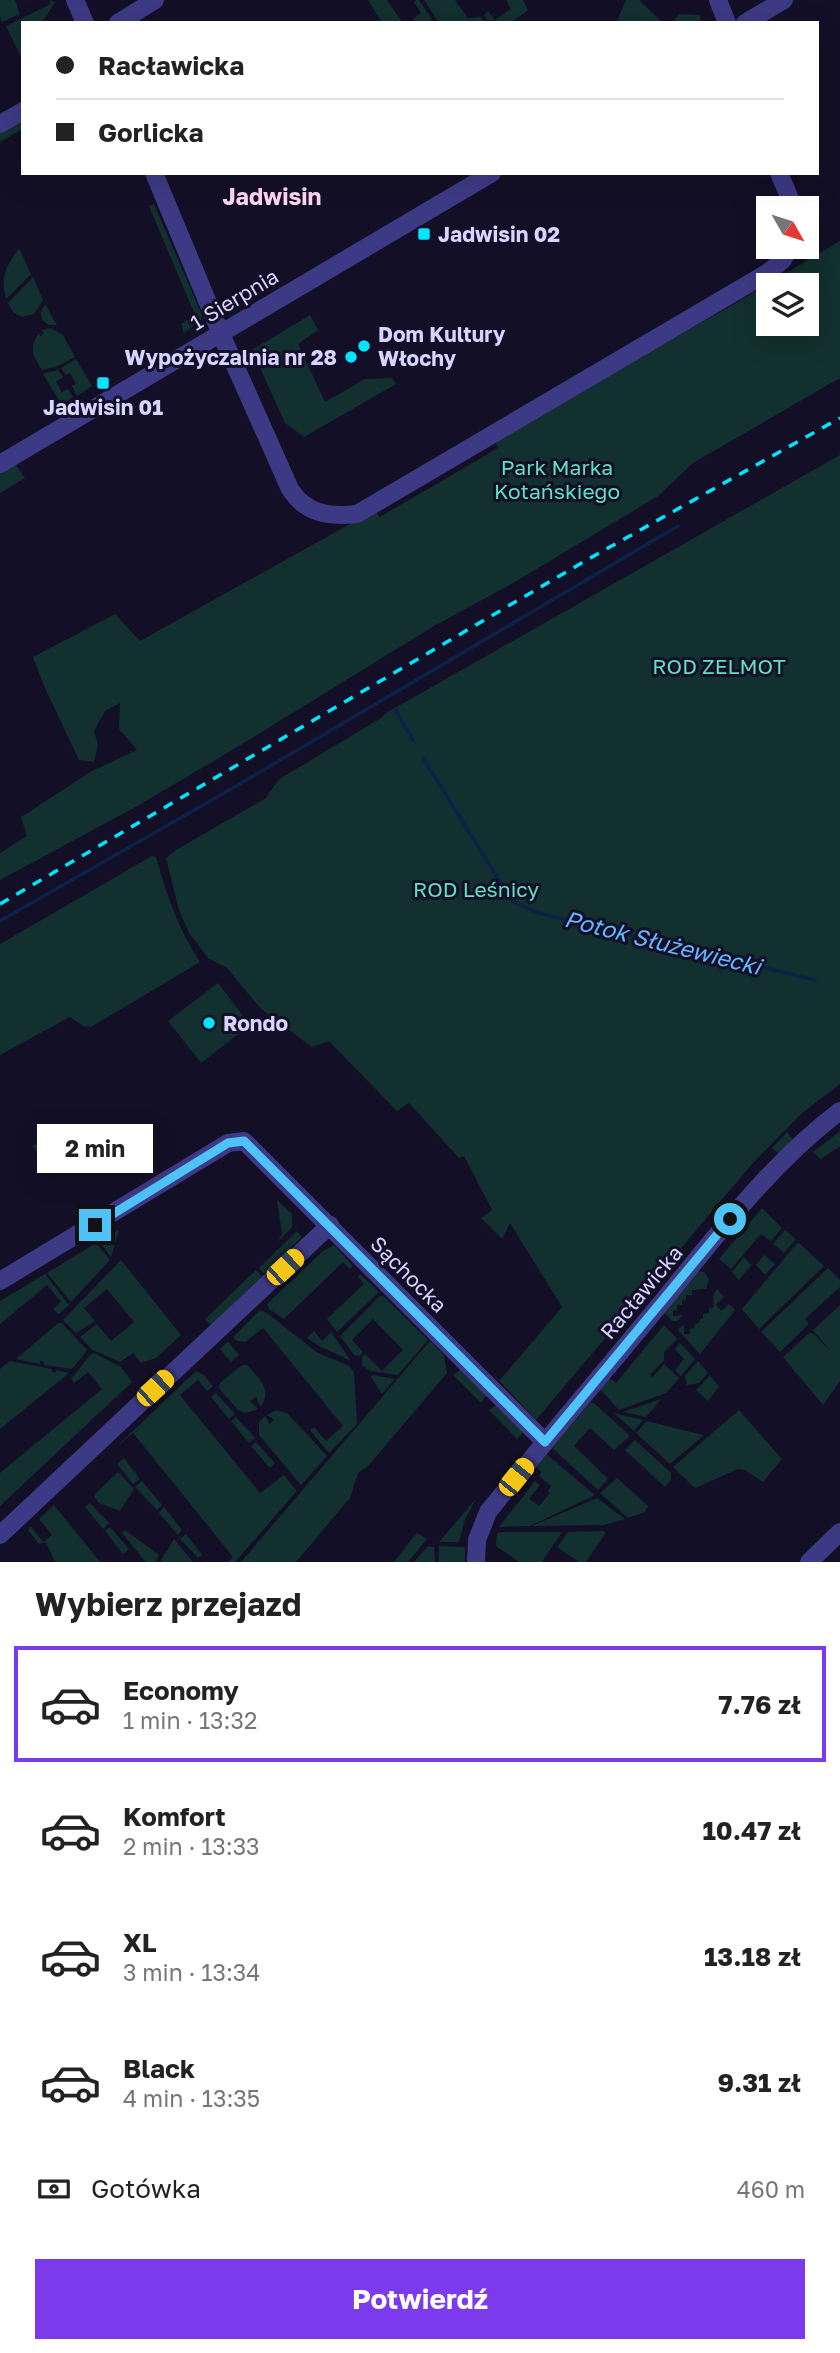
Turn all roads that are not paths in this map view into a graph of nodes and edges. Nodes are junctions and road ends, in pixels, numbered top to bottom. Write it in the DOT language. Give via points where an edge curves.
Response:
graph roads {
  1 [pos="75,0"];
  2 [pos="155,0"];
  3 [pos="718,0"];
  4 [pos="784,0"];
  5 [pos="84,21"];
  6 [pos="120,21"];
  7 [pos="726,21"];
  8 [pos="748,21"];
  9 [pos="21,112"];
  10 [pos="0,124"];
  11 [pos="156,175"];
  12 [pos="489,175"];
  13 [pos="780,175"];
  14 [pos="789,196"];
  15 [pos="783,259"];
  16 [pos="220,334"];
  17 [pos="0,464"];
  18 [pos="840,1111"];
  19 [pos="330,1225"];
  20 [pos="0,1281"];
  21 [pos="545,1442"];
  22 [pos="840,1532"];
  23 [pos="0,1535"];
  24 [pos="476,1562"];
  25 [pos="809,1562"];
  1 -- 5 [label="street"];
  2 -- 6 [label="street"];
  3 -- 7 [label="street"];
  4 -- 8 [label="street"];
  9 -- 10 [label="street"];
  11 -- 16 [label="street"];
  12 -- 16 [label="street, 1 Sierpnia"];
  13 -- 14 [label="street"];
  15 -- 16 [label="street" via="357,514 328,516 297,499"];
  16 -- 17 [label="street, 1 Sierpnia"];
  18 -- 21 [label="street, Racławicka" via="779,1164"];
  19 -- 20 [label="street, Sąchocka" via="240,1140"];
  19 -- 21 [label="street, Sąchocka"];
  19 -- 23 [label="street"];
  21 -- 24 [label="street, Racławicka" via="488,1512 477,1540"];
  22 -- 25 [label="street"];
}
